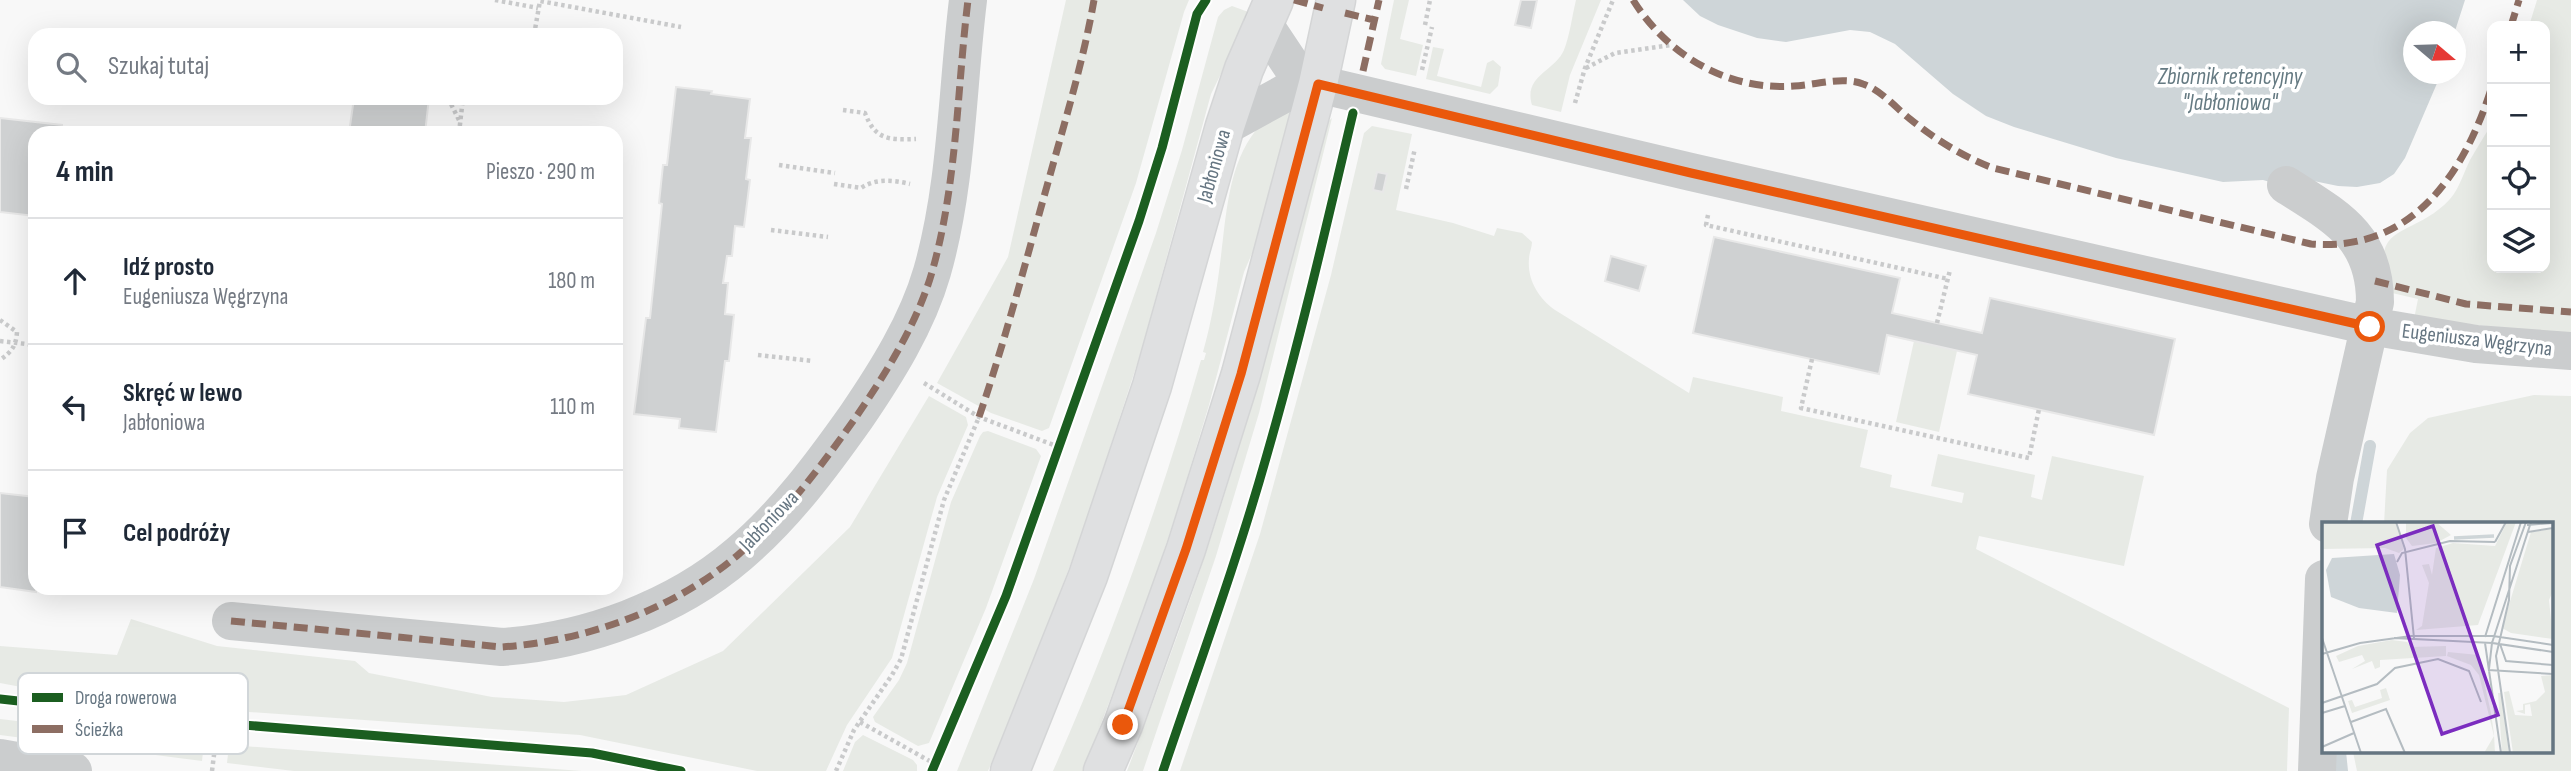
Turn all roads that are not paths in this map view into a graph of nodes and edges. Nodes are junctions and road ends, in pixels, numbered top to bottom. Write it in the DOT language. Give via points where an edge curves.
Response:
graph roads {
  1 [pos="968,0"];
  2 [pos="1336,0"];
  3 [pos="1268,11"];
  4 [pos="1318,84"];
  5 [pos="1225,126"];
  6 [pos="2286,185"];
  7 [pos="2370,327"];
  8 [pos="2571,351"];
  9 [pos="2328,522"];
  10 [pos="231,621"];
  11 [pos="2322,634"];
  12 [pos="0,758"];
  13 [pos="73,771"];
  14 [pos="1010,771"];
  15 [pos="1103,771"];
  16 [pos="2317,771"];
  1 -- 10 [label="street, Jabłoniowa" via="946,214 932,274 912,323 840,439 778,516 740,554 701,582 658,604 618,622 541,644 502,647"];
  2 -- 4 [label="main road"];
  3 -- 4 [label="street, Eugeniusza Węgrzyna" via="1295,71"];
  3 -- 5 [label="main road, Jabłoniowa"];
  4 -- 5 [label="street, Eugeniusza Węgrzyna" via="1289,91"];
  4 -- 7 [label="street, Eugeniusza Węgrzyna"];
  4 -- 15 [label="main road" via="1237,387 1186,549"];
  5 -- 14 [label="main road, Jabłoniowa" via="1152,386 1088,576"];
  6 -- 7 [label="street" via="2343,222 2359,241 2375,281"];
  7 -- 8 [label="street, Eugeniusza Węgrzyna" via="2476,344"];
  7 -- 9 [label="street"];
  11 -- 16 [label="street"];
  12 -- 13 [label="street"];
}
